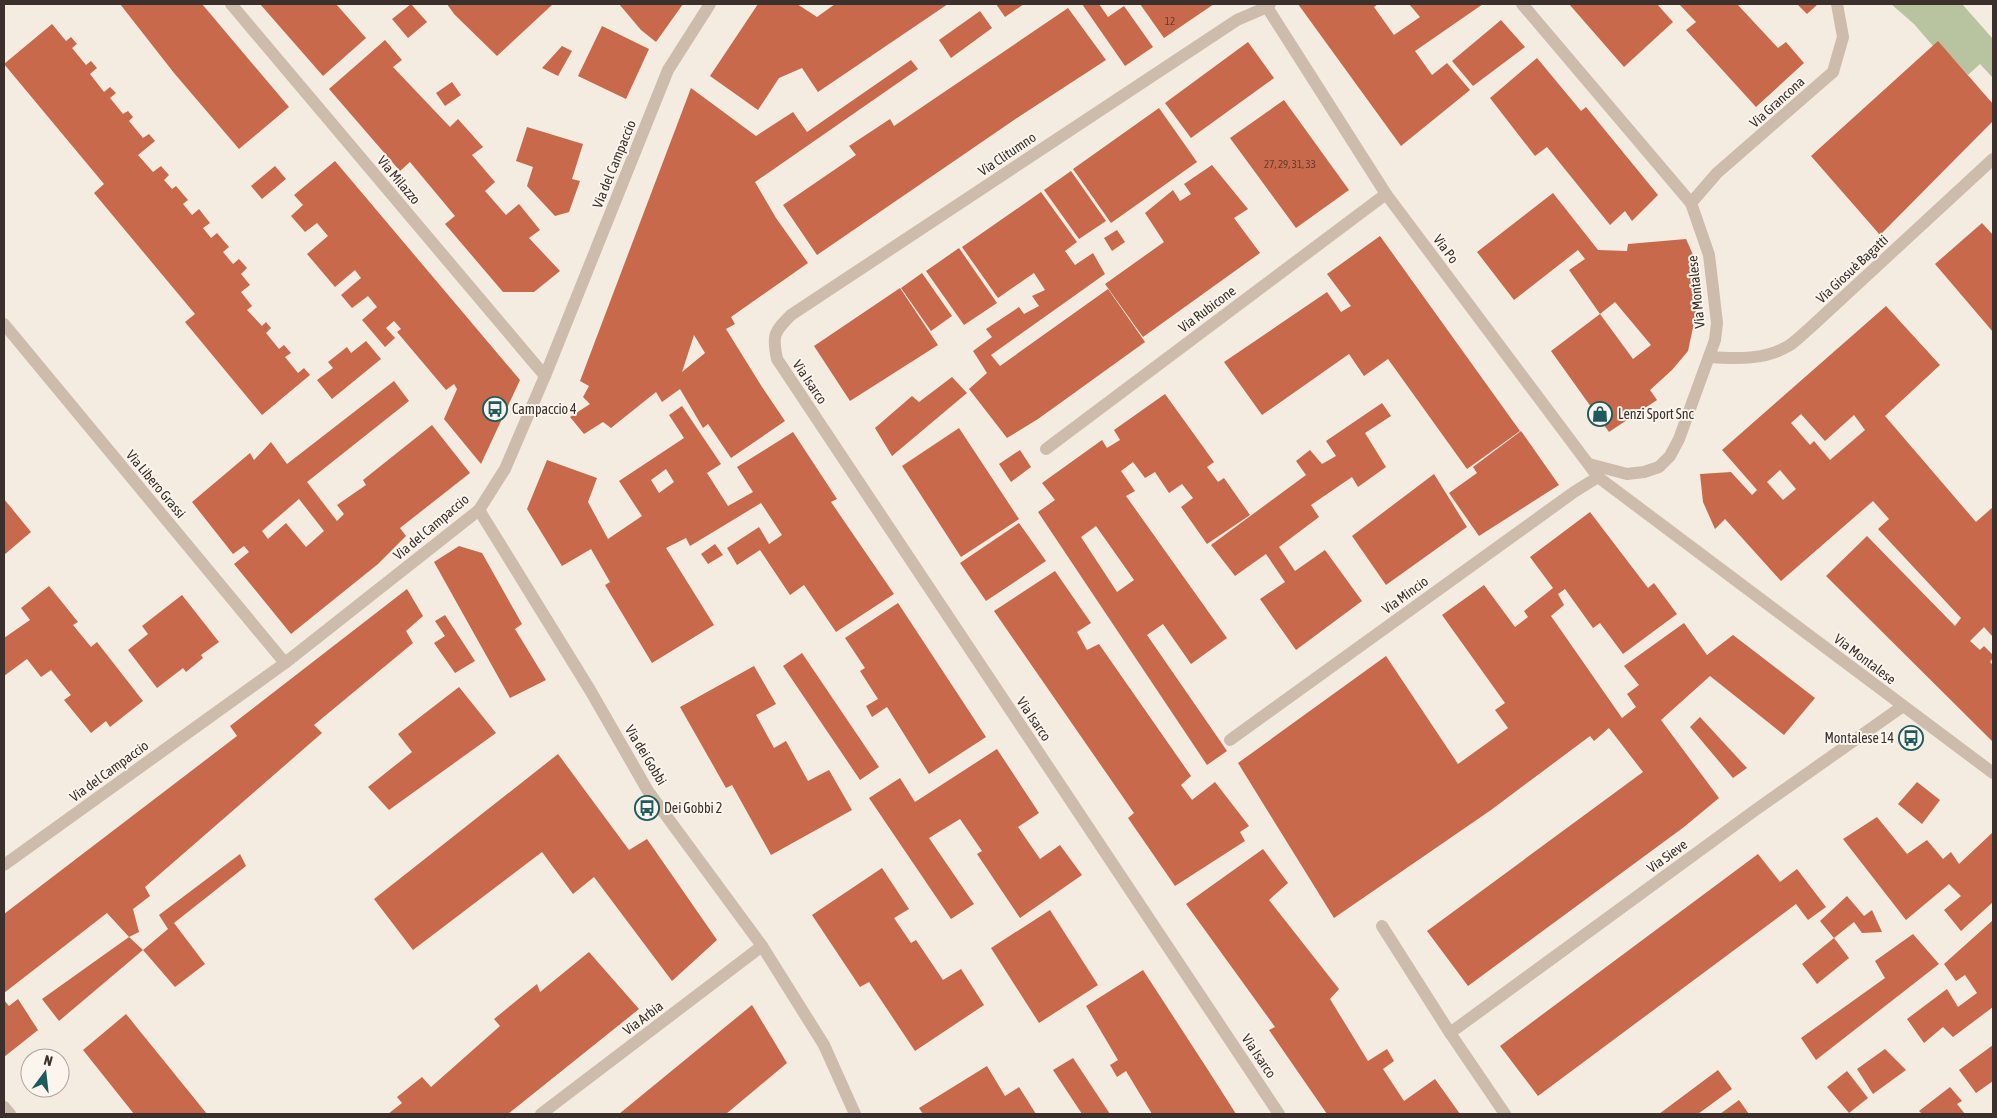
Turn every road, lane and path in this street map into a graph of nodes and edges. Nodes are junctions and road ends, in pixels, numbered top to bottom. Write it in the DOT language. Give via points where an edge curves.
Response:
graph roads {
  1 [pos="231,4"];
  2 [pos="710,4"];
  3 [pos="1522,4"];
  4 [pos="1836,4"];
  5 [pos="1267,5"];
  6 [pos="1993,159"];
  7 [pos="1386,194"];
  8 [pos="1691,203"];
  9 [pos="4,324"];
  10 [pos="773,337"];
  11 [pos="1710,357"];
  12 [pos="545,376"];
  13 [pos="1046,449"];
  14 [pos="1589,464"];
  15 [pos="1598,477"];
  16 [pos="1623,496"];
  17 [pos="478,510"];
  18 [pos="285,664"];
  19 [pos="1903,706"];
  20 [pos="1230,740"];
  21 [pos="1993,773"];
  22 [pos="4,865"];
  23 [pos="1382,926"];
  24 [pos="762,946"];
  25 [pos="1450,1034"];
  26 [pos="4,1107"];
  27 [pos="10,1114"];
  28 [pos="541,1114"];
  29 [pos="854,1114"];
  30 [pos="1279,1114"];
  31 [pos="1505,1114"];
  1 -- 12 [label="street, Via Milazzo"];
  2 -- 12 [label="street, Via del Campaccio" via="668,70"];
  3 -- 8 [label="street, Via Montalese"];
  4 -- 8 [label="street, Via Grancona" via="1843,37 1833,72 1717,173"];
  5 -- 7 [label="street, Via Po"];
  5 -- 10 [label="street, Via Clitumno" via="1236,20 791,315 777,328"];
  6 -- 11 [label="street, Via Giosuè Bagatti" via="1789,345 1768,355 1736,359"];
  7 -- 13 [label="street, Via Rubicone"];
  7 -- 14 [label="street, Via Po"];
  8 -- 11 [label="street, Via Montalese" via="1709,255 1717,322"];
  9 -- 18 [label="street, Via Libero Grassi"];
  10 -- 30 [label="street, Via Isarco" via="777,359"];
  11 -- 14 [label="street, Via Montalese" via="1679,439 1670,456 1659,467 1627,474"];
  12 -- 17 [label="street, Via del Campaccio" via="505,468"];
  14 -- 15 [label="street, Via Po"];
  15 -- 16 [label="street, Via Po"];
  15 -- 20 [label="street, Via Mincio"];
  16 -- 19 [label="street, Via Montalese"];
  17 -- 18 [label="street, Via del Campaccio"];
  17 -- 24 [label="street, Via dei Gobbi" via="590,690 648,791"];
  18 -- 22 [label="street, Via del Campaccio"];
  19 -- 21 [label="street, Via Montalese"];
  19 -- 25 [label="street, Via Sieve"];
  23 -- 25 [label="street"];
  24 -- 28 [label="street, Via Arbia"];
  24 -- 29 [label="street, Via dei Gobbi" via="824,1045"];
  25 -- 31 [label="street"];
  26 -- 27 [label="street"];
}
